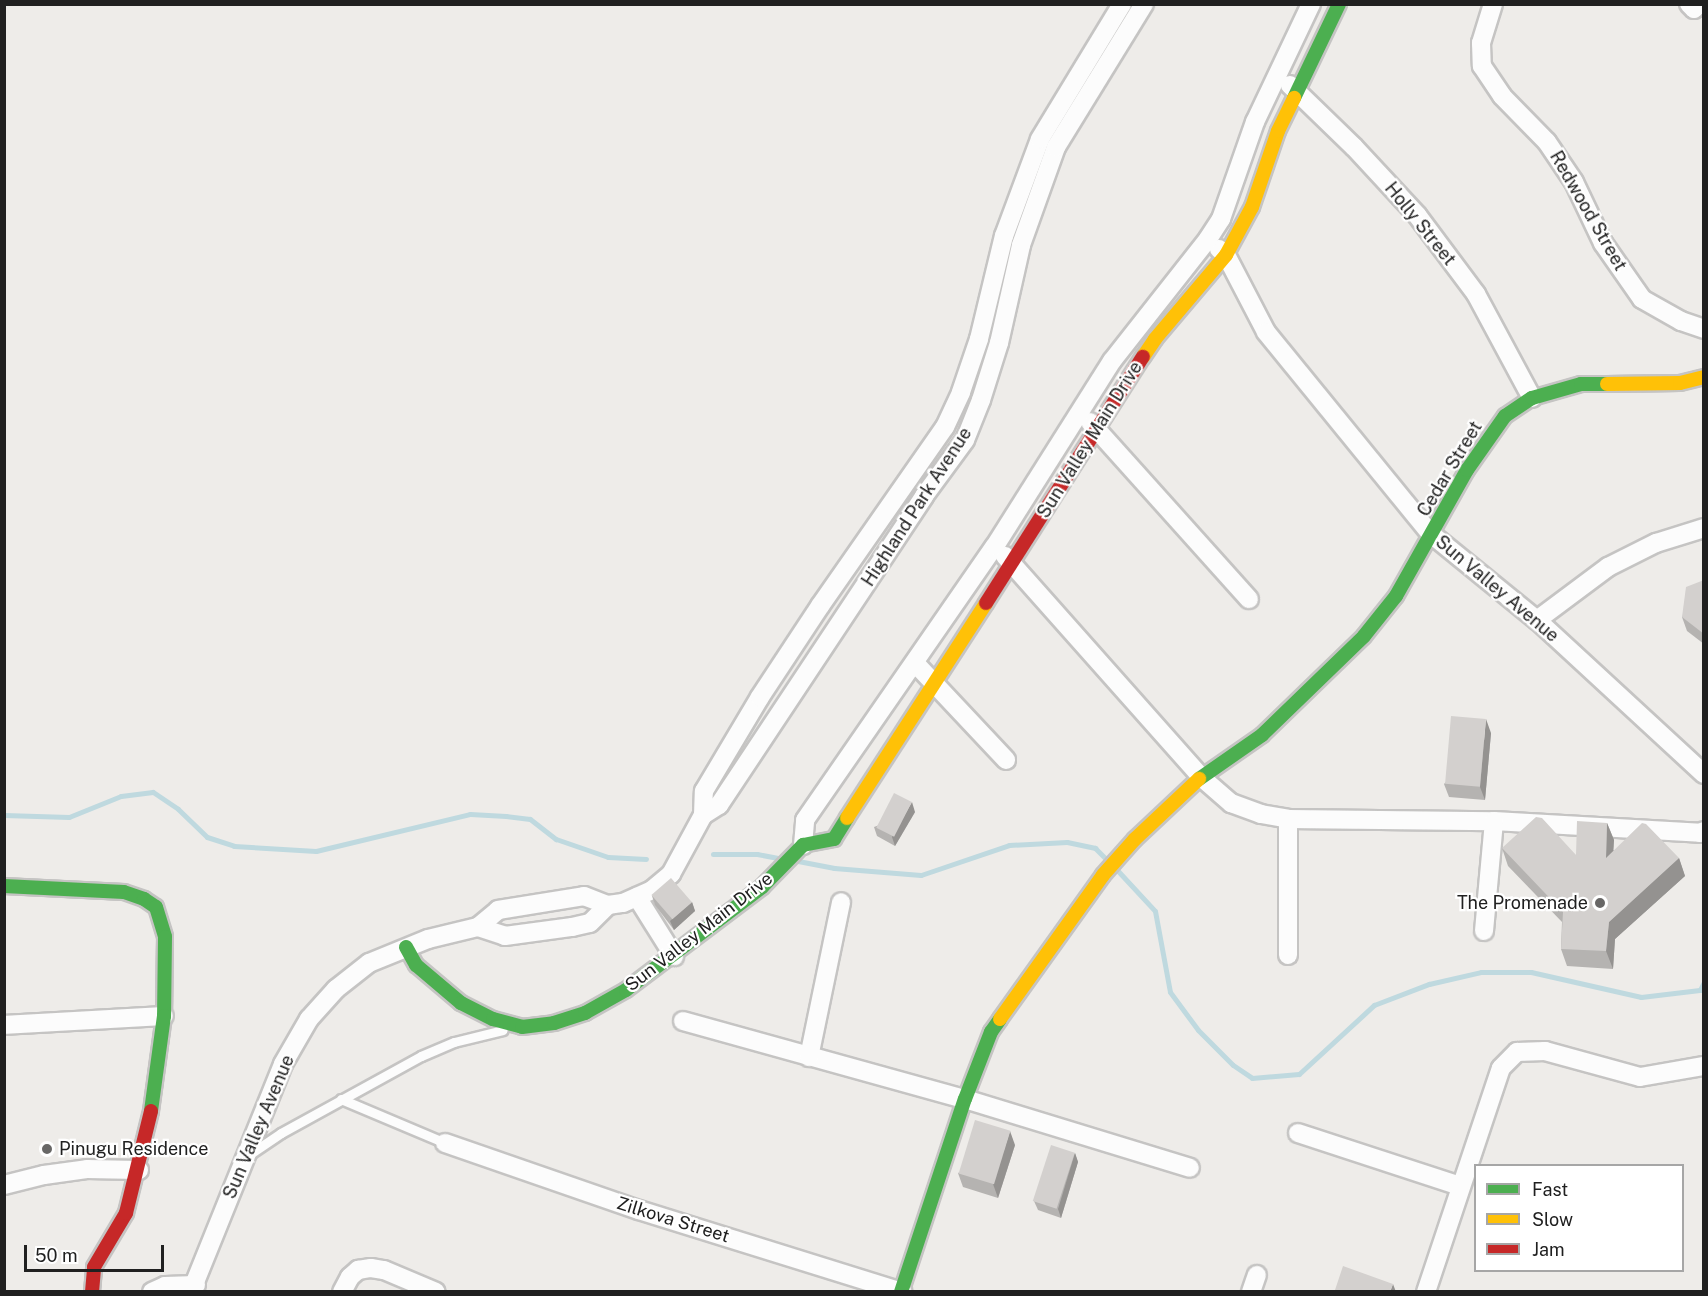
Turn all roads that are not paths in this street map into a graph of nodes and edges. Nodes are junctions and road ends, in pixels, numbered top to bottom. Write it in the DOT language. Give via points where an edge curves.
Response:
graph roads {
  1 [pos="1311,4"];
  2 [pos="1339,4"];
  3 [pos="1493,4"];
  4 [pos="1689,4"];
  5 [pos="1699,4"];
  6 [pos="1133,6"];
  7 [pos="1278,73"];
  8 [pos="1297,92"];
  9 [pos="1208,240"];
  10 [pos="1226,255"];
  11 [pos="1704,329"];
  12 [pos="1704,377"];
  13 [pos="1532,398"];
  14 [pos="1081,413"];
  15 [pos="1097,428"];
  16 [pos="1704,528"];
  17 [pos="1431,534"];
  18 [pos="995,546"];
  19 [pos="1012,564"];
  20 [pos="1249,600"];
  21 [pos="1537,620"];
  22 [pos="915,663"];
  23 [pos="934,684"];
  24 [pos="1006,760"];
  25 [pos="1704,774"];
  26 [pos="1201,777"];
  27 [pos="703,815"];
  28 [pos="1288,819"];
  29 [pos="1494,821"];
  30 [pos="1704,831"];
  31 [pos="799,849"];
  32 [pos="4,886"];
  33 [pos="637,897"];
  34 [pos="841,902"];
  35 [pos="533,905"];
  36 [pos="608,905"];
  37 [pos="478,927"];
  38 [pos="1484,931"];
  39 [pos="537,932"];
  40 [pos="406,947"];
  41 [pos="1288,955"];
  42 [pos="674,956"];
  43 [pos="164,1016"];
  44 [pos="683,1021"];
  45 [pos="4,1025"];
  46 [pos="522,1027"];
  47 [pos="809,1057"];
  48 [pos="1704,1066"];
  49 [pos="341,1099"];
  50 [pos="965,1099"];
  51 [pos="1298,1133"];
  52 [pos="445,1143"];
  53 [pos="245,1157"];
  54 [pos="1190,1168"];
  55 [pos="139,1170"];
  56 [pos="4,1185"];
  57 [pos="1460,1186"];
  58 [pos="195,1289"];
  59 [pos="902,1291"];
  60 [pos="92,1292"];
  61 [pos="152,1292"];
  62 [pos="342,1292"];
  63 [pos="436,1292"];
  64 [pos="1426,1292"];
  1 -- 7 [label="street, Sun Valley Main Drive"];
  2 -- 8 [label="street, Sun Valley Main Drive"];
  3 -- 11 [label="street, Redwood Street" via="1481,43 1482,66 1502,96 1547,142 1574,182 1602,243 1642,299"];
  4 -- 5 [label="street" via="1694,9"];
  6 -- 27 [label="street, Highland Park Avenue" via="1040,139 1004,236 979,339 945,428 760,697 704,791"];
  6 -- 27 [label="street, Highland Park Avenue" via="1056,147 1021,245 999,343 965,440 719,805"];
  7 -- 8 [label="street, Holly Street"];
  7 -- 9 [label="street, Sun Valley Main Drive" via="1255,122 1221,219"];
  8 -- 10 [label="street, Sun Valley Main Drive" via="1278,131 1252,207"];
  8 -- 13 [label="street, Holly Street" via="1417,215 1476,294"];
  9 -- 10 [label="street, Sun Valley Avenue"];
  9 -- 14 [label="street, Sun Valley Main Drive" via="1112,361"];
  10 -- 15 [label="street, Sun Valley Main Drive" via="1155,339"];
  10 -- 17 [label="street, Sun Valley Avenue" via="1266,332"];
  12 -- 13 [label="street, Cedar Street" via="1680,383 1581,384"];
  13 -- 17 [label="street, Cedar Street" via="1505,416 1486,440"];
  14 -- 15 [label="street"];
  14 -- 18 [label="street, Sun Valley Main Drive"];
  15 -- 19 [label="street, Sun Valley Main Drive"];
  15 -- 20 [label="street"];
  16 -- 21 [label="street" via="1656,543 1608,567"];
  17 -- 21 [label="street, Sun Valley Avenue"];
  17 -- 26 [label="street, Cedar Street" via="1396,596 1364,636 1262,735"];
  18 -- 19 [label="street"];
  18 -- 22 [label="street, Sun Valley Main Drive"];
  19 -- 23 [label="street, Sun Valley Main Drive"];
  19 -- 26 [label="street"];
  21 -- 25 [label="street, Sun Valley Avenue"];
  22 -- 23 [label="street"];
  22 -- 31 [label="street, Sun Valley Main Drive" via="805,820"];
  23 -- 24 [label="street"];
  23 -- 31 [label="street, Sun Valley Main Drive" via="834,839"];
  26 -- 28 [label="street" via="1231,803"];
  26 -- 50 [label="street, Cedar Street" via="1104,875 991,1032"];
  27 -- 33 [label="street, Highland Park Avenue" via="671,874"];
  28 -- 29 [label="street"];
  28 -- 41 [label="street"];
  29 -- 30 [label="street"];
  29 -- 38 [label="street"];
  31 -- 42 [label="street, Sun Valley Main Drive" via="762,887"];
  32 -- 43 [label="street" via="123,892 156,907 165,937"];
  33 -- 36 [label="street, Highland Park Avenue"];
  33 -- 42 [label="street"];
  34 -- 47 [label="street"];
  35 -- 36 [label="street" via="584,896"];
  35 -- 37 [label="street" via="498,910"];
  35 -- 39 [label="street"];
  36 -- 39 [label="street, Highland Park Avenue" via="590,923"];
  37 -- 39 [label="street, Highland Park Avenue" via="506,936"];
  37 -- 40 [label="street"];
  40 -- 46 [label="street, Sun Valley Main Drive" via="416,965 460,1003 493,1019"];
  40 -- 53 [label="street, Sun Valley Avenue" via="369,963 336,989 309,1019 283,1064"];
  42 -- 46 [label="street, Sun Valley Main Drive" via="585,1013 554,1023"];
  43 -- 45 [label="street"];
  43 -- 55 [label="street" via="153,1103"];
  44 -- 47 [label="street"];
  46 -- 49 [label="lane" via="454,1042"];
  47 -- 50 [label="street"];
  48 -- 57 [label="street" via="1640,1077 1545,1051 1517,1052 1501,1068"];
  49 -- 52 [label="lane"];
  49 -- 53 [label="lane"];
  50 -- 54 [label="street"];
  50 -- 59 [label="street, Cedar Street"];
  51 -- 57 [label="street"];
  52 -- 59 [label="street, Zilkova Street" via="639,1210"];
  53 -- 58 [label="street, Sun Valley Avenue"];
  55 -- 56 [label="street" via="87,1169"];
  55 -- 60 [label="street" via="126,1213 94,1267"];
  57 -- 64 [label="street"];
  58 -- 61 [label="street" via="165,1286"];
  62 -- 63 [label="street" via="358,1270 371,1268"];
}
